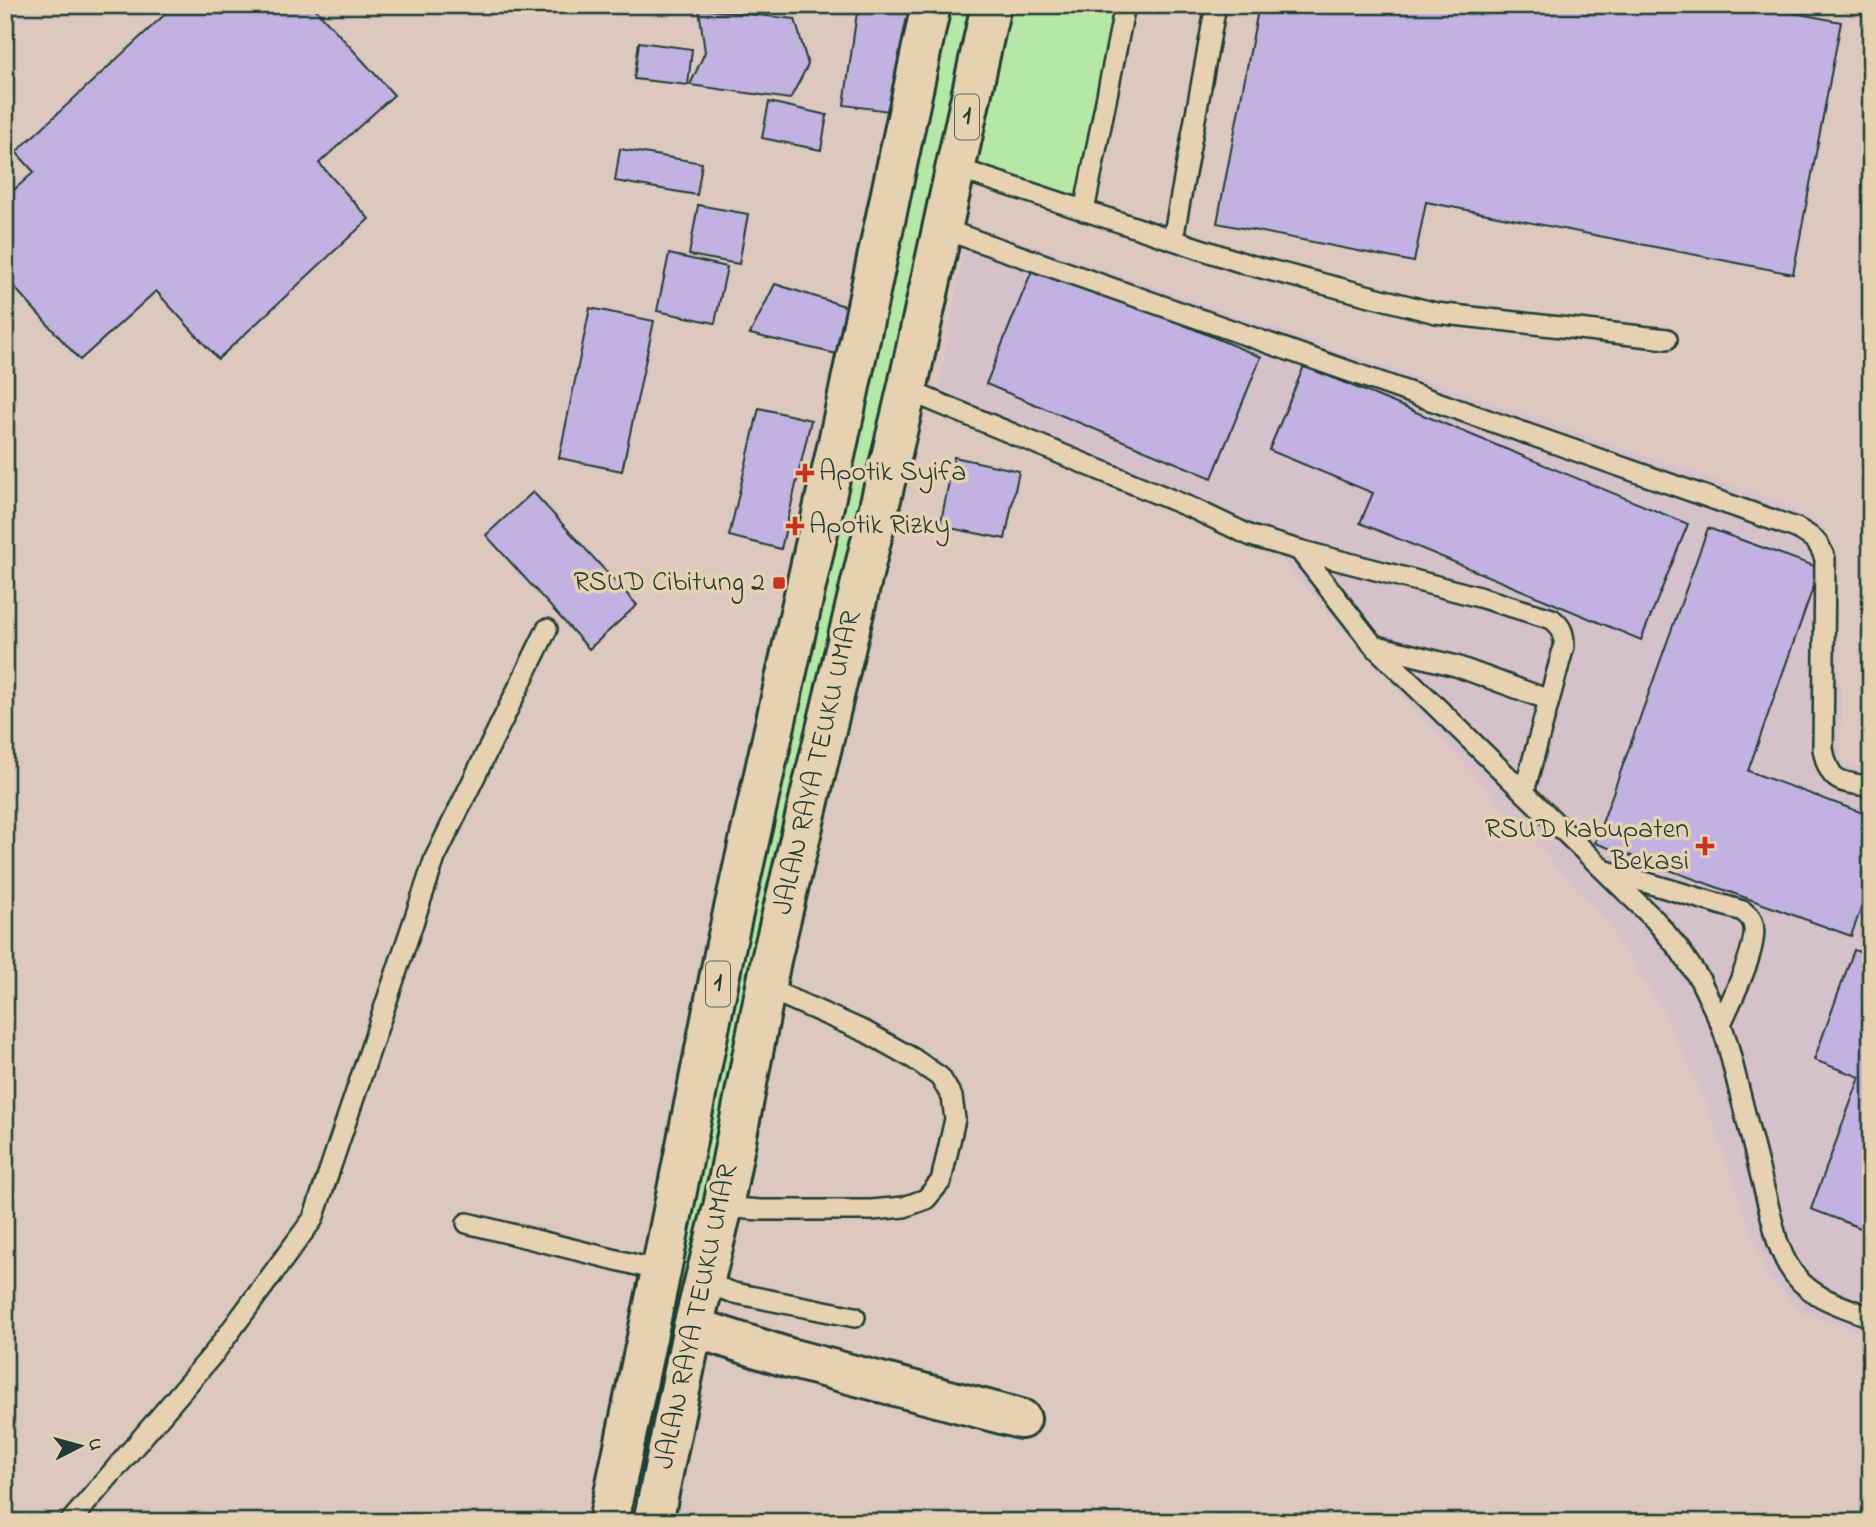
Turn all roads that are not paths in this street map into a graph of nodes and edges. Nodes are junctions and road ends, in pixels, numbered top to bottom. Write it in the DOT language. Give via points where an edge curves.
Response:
graph roads {
  1 [pos="931,5"];
  2 [pos="991,5"];
  3 [pos="1125,5"];
  4 [pos="1216,5"];
  5 [pos="956,168"];
  6 [pos="1084,211"];
  7 [pos="943,229"];
  8 [pos="1173,239"];
  9 [pos="1667,339"];
  10 [pos="852,370"];
  11 [pos="907,390"];
  12 [pos="1298,550"];
  13 [pos="547,629"];
  14 [pos="1374,646"];
  15 [pos="1549,700"];
  16 [pos="1871,787"];
  17 [pos="1524,792"];
  18 [pos="1603,869"];
  19 [pos="720,973"];
  20 [pos="766,988"];
  21 [pos="1721,1024"];
  22 [pos="723,1207"];
  23 [pos="467,1223"];
  24 [pos="662,1271"];
  25 [pos="703,1282"];
  26 [pos="855,1317"];
  27 [pos="1871,1317"];
  28 [pos="693,1327"];
  29 [pos="1021,1419"];
  30 [pos="70,1522"];
  31 [pos="608,1522"];
  32 [pos="653,1522"];
  1 -- 10 [label="main road, JALAN RAYA TEUKU UMAR / 1"];
  2 -- 5 [label="main road, JALAN RAYA TEUKU UMAR / 1"];
  3 -- 6 [label="lane"];
  4 -- 8 [label="lane"];
  5 -- 6 [label="lane"];
  5 -- 7 [label="main road, JALAN RAYA TEUKU UMAR / 1"];
  6 -- 8 [label="lane"];
  7 -- 11 [label="main road, JALAN RAYA TEUKU UMAR / 1"];
  7 -- 16 [label="lane" via="1811,535 1825,559 1826,767 1844,782"];
  8 -- 9 [label="lane" via="1246,264 1436,313"];
  10 -- 11 [label="main road"];
  10 -- 19 [label="main road, JALAN RAYA TEUKU UMAR / 1"];
  11 -- 12 [label="lane" via="1251,536"];
  11 -- 20 [label="main road, JALAN RAYA TEUKU UMAR / 1"];
  12 -- 14 [label="lane"];
  12 -- 15 [label="lane" via="1552,618 1564,635 1564,646"];
  13 -- 30 [label="lane" via="435,858 313,1219 215,1352"];
  14 -- 15 [label="lane" via="1456,667"];
  14 -- 17 [label="lane"];
  15 -- 17 [label="lane"];
  17 -- 18 [label="lane"];
  18 -- 21 [label="lane" via="1679,949"];
  18 -- 21 [label="lane" via="1743,911 1752,920 1752,951"];
  19 -- 20 [label="main road"];
  19 -- 24 [label="main road, JALAN RAYA TEUKU UMAR / 1"];
  20 -- 22 [label="main road, JALAN RAYA TEUKU UMAR / 1"];
  20 -- 22 [label="lane" via="915,1059 940,1077 952,1097 955,1119 941,1181 926,1199 872,1210"];
  21 -- 27 [label="lane" via="1787,1265 1804,1286 1824,1300"];
  22 -- 25 [label="main road, JALAN RAYA TEUKU UMAR / 1"];
  23 -- 24 [label="lane"];
  24 -- 31 [label="main road, JALAN RAYA TEUKU UMAR / 1"];
  25 -- 26 [label="lane" via="734,1293"];
  25 -- 28 [label="main road, JALAN RAYA TEUKU UMAR / 1"];
  28 -- 29 [label="main road" via="789,1358"];
  28 -- 32 [label="main road, JALAN RAYA TEUKU UMAR / 1"];
}
